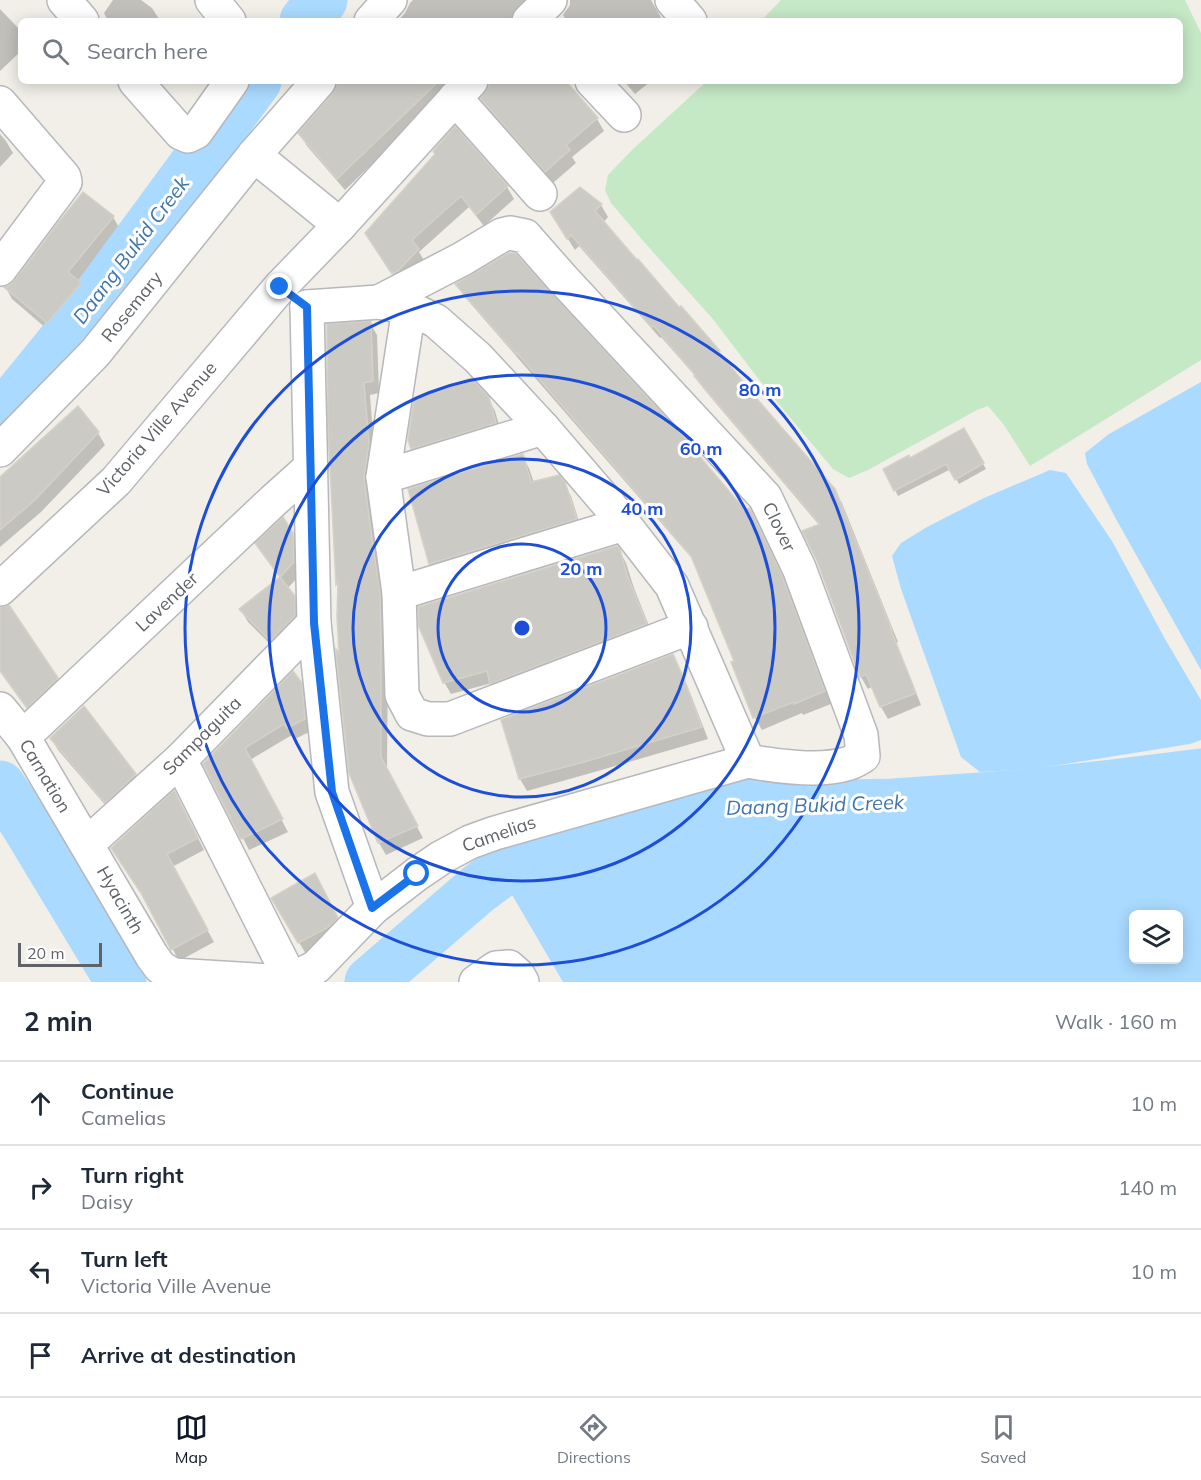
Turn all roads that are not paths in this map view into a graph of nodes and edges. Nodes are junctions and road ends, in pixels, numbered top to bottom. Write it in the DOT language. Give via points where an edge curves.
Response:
graph roads {
  1 [pos="64,0"];
  2 [pos="212,0"];
  3 [pos="390,0"];
  4 [pos="672,0"];
  5 [pos="79,18"];
  6 [pos="227,18"];
  7 [pos="374,18"];
  8 [pos="687,18"];
  9 [pos="138,84"];
  10 [pos="230,84"];
  11 [pos="316,84"];
  12 [pos="595,84"];
  13 [pos="463,89"];
  14 [pos="0,103"];
  15 [pos="624,115"];
  16 [pos="254,154"];
  17 [pos="540,194"];
  18 [pos="340,225"];
  19 [pos="0,269"];
  20 [pos="280,287"];
  21 [pos="394,305"];
  22 [pos="307,307"];
  23 [pos="543,428"];
  24 [pos="0,450"];
  25 [pos="311,467"];
  26 [pos="383,477"];
  27 [pos="624,524"];
  28 [pos="0,589"];
  29 [pos="399,593"];
  30 [pos="314,623"];
  31 [pos="691,627"];
  32 [pos="0,710"];
  33 [pos="23,737"];
  34 [pos="180,760"];
  35 [pos="748,761"];
  36 [pos="87,844"];
  37 [pos="372,908"];
  38 [pos="152,956"];
  39 [pos="291,980"];
  40 [pos="476,982"];
  41 [pos="522,982"];
  1 -- 5 [label="street"];
  2 -- 6 [label="street"];
  3 -- 7 [label="street"];
  4 -- 8 [label="street"];
  9 -- 10 [label="street" via="188,136 196,132"];
  11 -- 16 [label="street, Rosemary"];
  12 -- 15 [label="street"];
  13 -- 17 [label="street"];
  13 -- 18 [label="street, Victoria Ville Avenue"];
  14 -- 19 [label="street" via="65,182"];
  16 -- 18 [label="street"];
  16 -- 24 [label="street, Rosemary" via="95,353"];
  18 -- 20 [label="street, Victoria Ville Avenue"];
  20 -- 22 [label="street"];
  20 -- 28 [label="street, Victoria Ville Avenue" via="116,480"];
  21 -- 22 [label="street"];
  21 -- 23 [label="street" via="436,321 478,358"];
  21 -- 26 [label="street"];
  21 -- 35 [label="street, Clover" via="502,235 525,236 765,497 799,568 861,735 863,756 848,764 822,768"];
  22 -- 25 [label="street"];
  23 -- 26 [label="street"];
  23 -- 27 [label="street"];
  25 -- 30 [label="street"];
  25 -- 33 [label="street, Lavender"];
  26 -- 29 [label="street"];
  27 -- 29 [label="street"];
  27 -- 31 [label="street" via="672,586"];
  29 -- 31 [label="street" via="402,695 412,714 428,719 450,719"];
  30 -- 34 [label="street, Sampaguita"];
  30 -- 37 [label="street" via="332,792"];
  31 -- 35 [label="street"];
  32 -- 33 [label="street, Carnation"];
  33 -- 36 [label="street, Carnation"];
  34 -- 36 [label="street, Sampaguita"];
  34 -- 39 [label="street"];
  35 -- 37 [label="street, Camelias" via="470,842 442,857"];
  36 -- 38 [label="street, Hyacinth"];
  37 -- 39 [label="street, Camelias" via="315,967"];
  38 -- 39 [label="street, Camelias" via="173,975"];
  40 -- 41 [label="street" via="496,968 509,967"];
}
